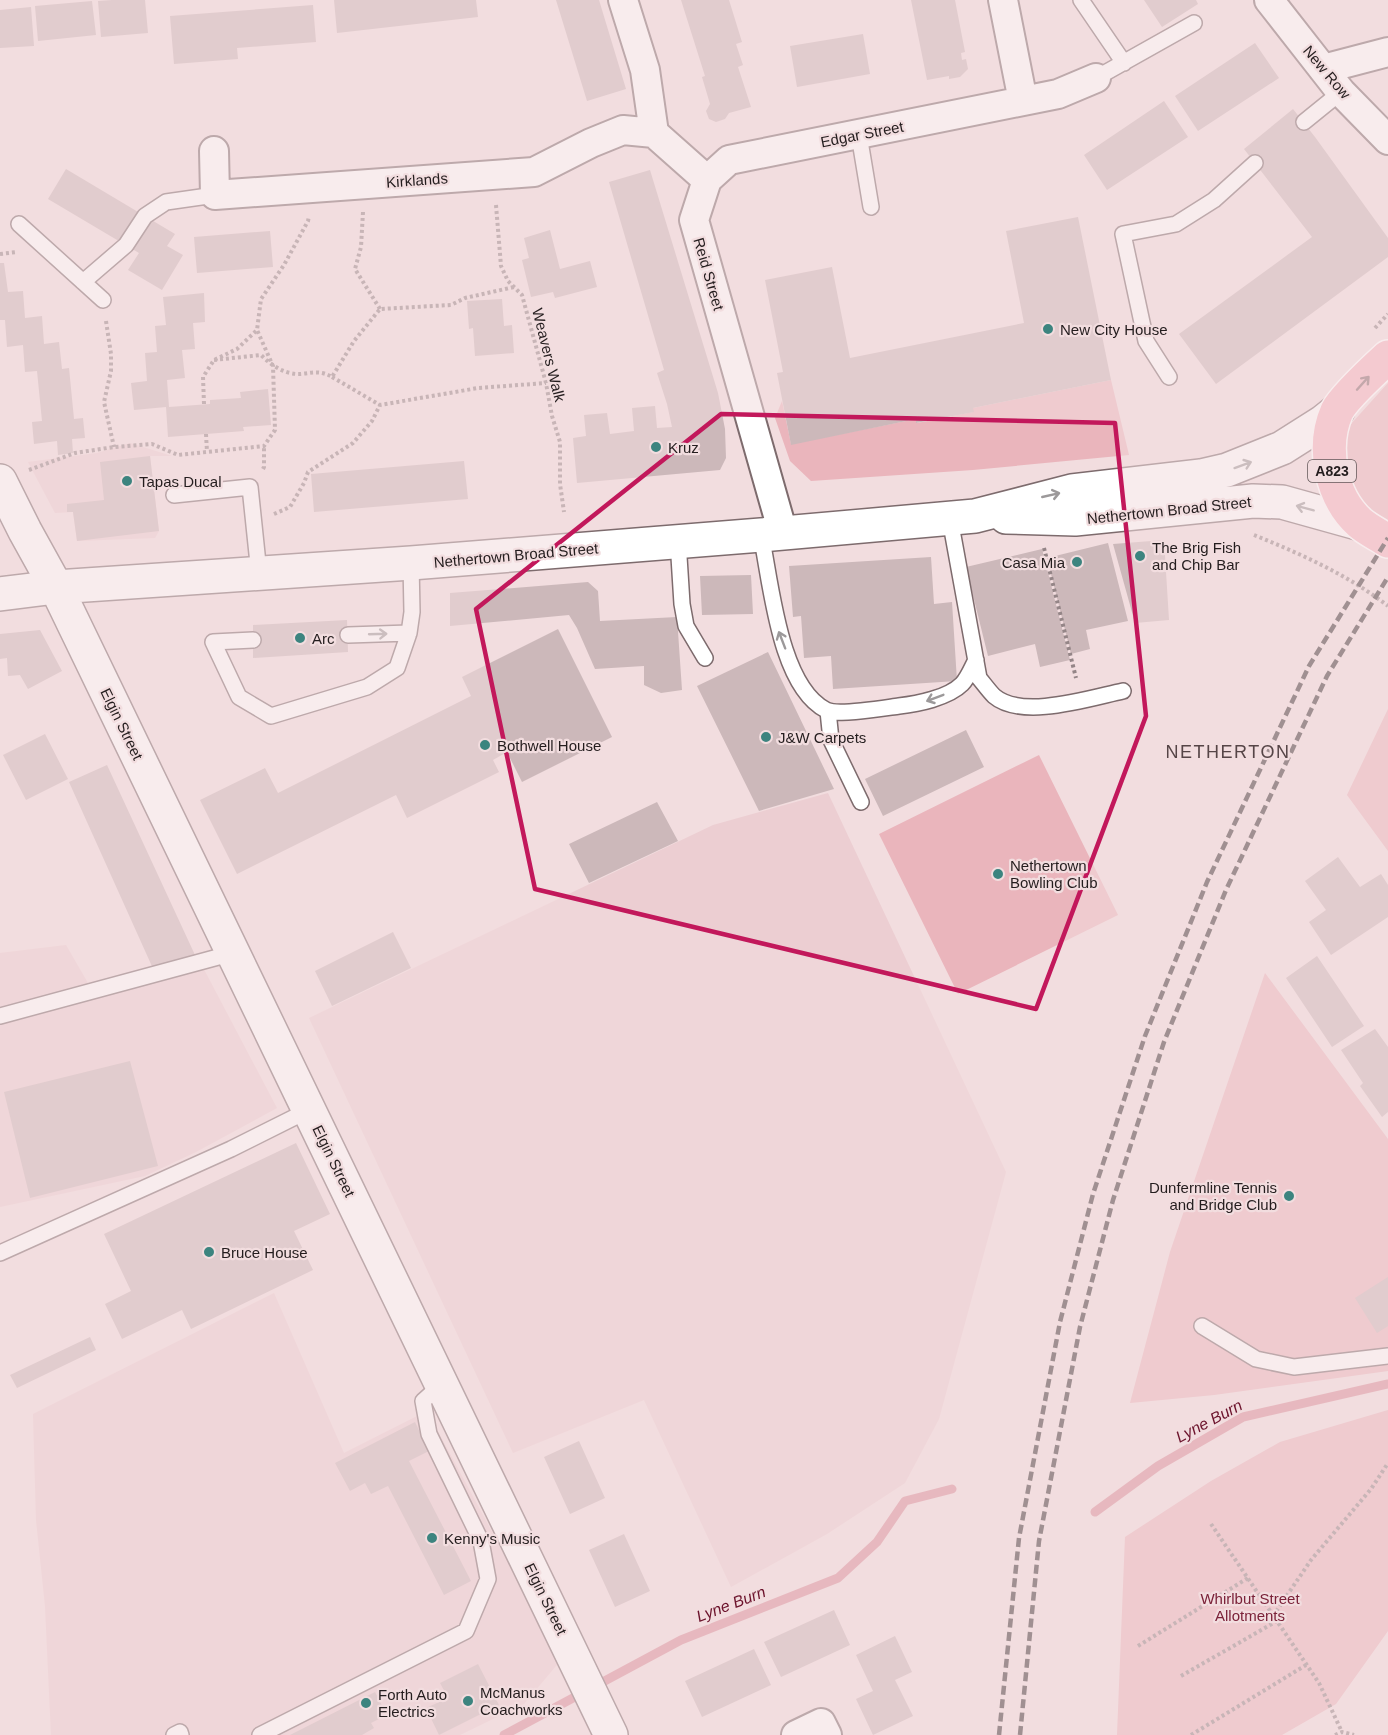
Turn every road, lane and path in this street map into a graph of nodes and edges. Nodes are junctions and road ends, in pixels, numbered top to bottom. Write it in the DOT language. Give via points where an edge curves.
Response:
graph roads {
  1 [pos="623,0"];
  2 [pos="1003,0"];
  3 [pos="1081,0"];
  4 [pos="1269,0"];
  5 [pos="1194,23"];
  6 [pos="1388,52"];
  7 [pos="1124,63"];
  8 [pos="1323,69"];
  9 [pos="1096,78"];
  10 [pos="1341,92"];
  11 [pos="1023,101"];
  12 [pos="1304,122"];
  13 [pos="654,132"];
  14 [pos="859,135"];
  15 [pos="1388,140"];
  16 [pos="214,151"];
  17 [pos="1255,163"];
  18 [pos="494,175"];
  19 [pos="707,180"];
  20 [pos="361,184"];
  21 [pos="312,188"];
  22 [pos="214,195"];
  23 [pos="871,207"];
  24 [pos="19,224"];
  25 [pos="84,282"];
  26 [pos="514,288"];
  27 [pos="103,300"];
  28 [pos="380,309"];
  29 [pos="257,330"];
  30 [pos="1388,357"];
  31 [pos="214,360"];
  32 [pos="273,366"];
  33 [pos="332,377"];
  34 [pos="1169,377"];
  35 [pos="546,383"];
  36 [pos="204,404"];
  37 [pos="380,405"];
  38 [pos="1338,410"];
  39 [pos="206,434"];
  40 [pos="114,447"];
  41 [pos="207,452"];
  42 [pos="11,477"];
  43 [pos="174,495"];
  44 [pos="564,512"];
  45 [pos="962,517"];
  46 [pos="254,522"];
  47 [pos="1374,532"];
  48 [pos="772,534"];
  49 [pos="1041,539"];
  50 [pos="678,542"];
  51 [pos="411,563"];
  52 [pos="259,573"];
  53 [pos="56,587"];
  54 [pos="0,594"];
  55 [pos="409,633"];
  56 [pos="348,635"];
  57 [pos="253,640"];
  58 [pos="705,658"];
  59 [pos="976,660"];
  60 [pos="1123,691"];
  61 [pos="1081,699"];
  62 [pos="828,711"];
  63 [pos="861,802"];
  64 [pos="233,953"];
  65 [pos="0,1016"];
  66 [pos="309,1110"];
  67 [pos="0,1253"];
  68 [pos="1202,1326"];
  69 [pos="1388,1356"];
  70 [pos="442,1384"];
  71 [pos="1388,1463"];
  72 [pos="1211,1524"];
  73 [pos="1248,1578"];
  74 [pos="1273,1616"];
  75 [pos="1277,1621"];
  76 [pos="1138,1646"];
  77 [pos="1306,1665"];
  78 [pos="1181,1676"];
  79 [pos="607,1725"];
  80 [pos="1342,1732"];
  81 [pos="174,1735"];
  82 [pos="181,1735"];
  83 [pos="260,1735"];
  84 [pos="796,1735"];
  85 [pos="827,1735"];
  86 [pos="1191,1735"];
  87 [pos="1335,1735"];
  88 [pos="1354,1735"];
  1 -- 13 [label="street" via="645,70"];
  2 -- 11 [label="street"];
  3 -- 7 [label="lane"];
  4 -- 8 [label="street, New Row"];
  5 -- 7 [label="lane"];
  6 -- 8 [label="street"];
  7 -- 9 [label="lane"];
  8 -- 10 [label="street, New Row"];
  9 -- 11 [label="street, Edgar Street" via="1058,94"];
  10 -- 12 [label="lane"];
  10 -- 15 [label="street, New Row"];
  11 -- 14 [label="street, Edgar Street"];
  13 -- 18 [label="street, Kirklands" via="623,130 534,172"];
  13 -- 19 [label="street"];
  14 -- 19 [label="street, Edgar Street" via="729,160"];
  14 -- 23 [label="lane"];
  16 -- 22 [label="street"];
  17 -- 34 [label="lane" via="1214,200 1176,224 1123,234 1146,340"];
  18 -- 20 [label="street, Kirklands"];
  18 -- 26 [label="path, Weavers Walk" via="501,266"];
  19 -- 48 [label="street, Reid Street" via="694,220"];
  20 -- 21 [label="street, Kirklands"];
  20 -- 28 [label="path" via="363,226 356,269"];
  21 -- 22 [label="street, Kirklands"];
  21 -- 29 [label="path" via="308,221 261,299"];
  22 -- 25 [label="lane" via="166,202 145,216 126,245"];
  24 -- 25 [label="lane"];
  25 -- 27 [label="lane"];
  26 -- 28 [label="path" via="465,298 451,305"];
  26 -- 35 [label="path, Weavers Walk" via="522,295"];
  27 -- 40 [label="path" via="111,354 104,402"];
  28 -- 33 [label="path"];
  29 -- 31 [label="path" via="237,349"];
  29 -- 32 [label="path"];
  38 -- 30 [label="main road, A823, one-way"];
  31 -- 32 [label="path" via="261,355"];
  31 -- 36 [label="path" via="203,377"];
  32 -- 33 [label="path" via="291,373 322,371"];
  32 -- 41 [label="path" via="275,430 264,446"];
  33 -- 37 [label="path"];
  35 -- 37 [label="path" via="478,388"];
  35 -- 44 [label="path, Weavers Walk" via="560,442"];
  37 -- 46 [label="path" via="354,443 308,472 290,507"];
  45 -- 38 [label="main road, Nethertown Broad Street, one-way" via="1072,491 1227,470 1282,448"];
  38 -- 47 [label="main road, A823" via="1331,431 1331,467 1350,513"];
  39 -- 41 [label="path"];
  40 -- 41 [label="path" via="152,444 178,455"];
  40 -- 42 [label="path" via="75,453"];
  42 -- 53 [label="main road, Elgin Street" via="25,531"];
  43 -- 46 [label="lane" via="250,487"];
  47 -- 45 [label="main road, Nethertown Broad Street, one-way" via="1282,502 1253,501 1075,519"];
  45 -- 48 [label="main road, Nethertown Broad Street"];
  45 -- 59 [label="lane"];
  46 -- 52 [label="lane"];
  48 -- 50 [label="main road, Nethertown Broad Street"];
  62 -- 48 [label="lane, one-way" via="800,684 777,624"];
  49 -- 61 [label="path"];
  50 -- 51 [label="main road, Nethertown Broad Street"];
  50 -- 58 [label="lane" via="686,626"];
  51 -- 52 [label="main road, Nethertown Broad Street"];
  51 -- 55 [label="lane"];
  52 -- 53 [label="main road, Nethertown Broad Street"];
  53 -- 54 [label="main road, Nethertown Broad Street"];
  53 -- 64 [label="main road, Elgin Street"];
  56 -- 55 [label="lane, one-way"];
  55 -- 57 [label="lane" via="397,668 367,687 271,716 239,697 213,642"];
  59 -- 61 [label="lane" via="979,678 995,696 1013,706 1047,706"];
  59 -- 62 [label="lane, one-way" via="963,684 918,704"];
  60 -- 61 [label="lane"];
  62 -- 63 [label="lane" via="831,740"];
  64 -- 65 [label="lane"];
  64 -- 66 [label="main road, Elgin Street"];
  66 -- 67 [label="lane"];
  66 -- 70 [label="main road, Elgin Street"];
  68 -- 69 [label="lane" via="1256,1359 1294,1367"];
  70 -- 79 [label="main road, Elgin Street"];
  70 -- 83 [label="lane" via="423,1401 429,1434 482,1541 488,1580 466,1631"];
  71 -- 74 [label="path" via="1301,1573"];
  72 -- 73 [label="path"];
  73 -- 74 [label="path"];
  73 -- 76 [label="path"];
  74 -- 75 [label="path"];
  75 -- 77 [label="path"];
  75 -- 78 [label="path"];
  77 -- 80 [label="path"];
  77 -- 86 [label="path"];
  80 -- 87 [label="path"];
  80 -- 88 [label="path"];
  81 -- 82 [label="lane"];
  84 -- 85 [label="street" via="821,1723"];
}
